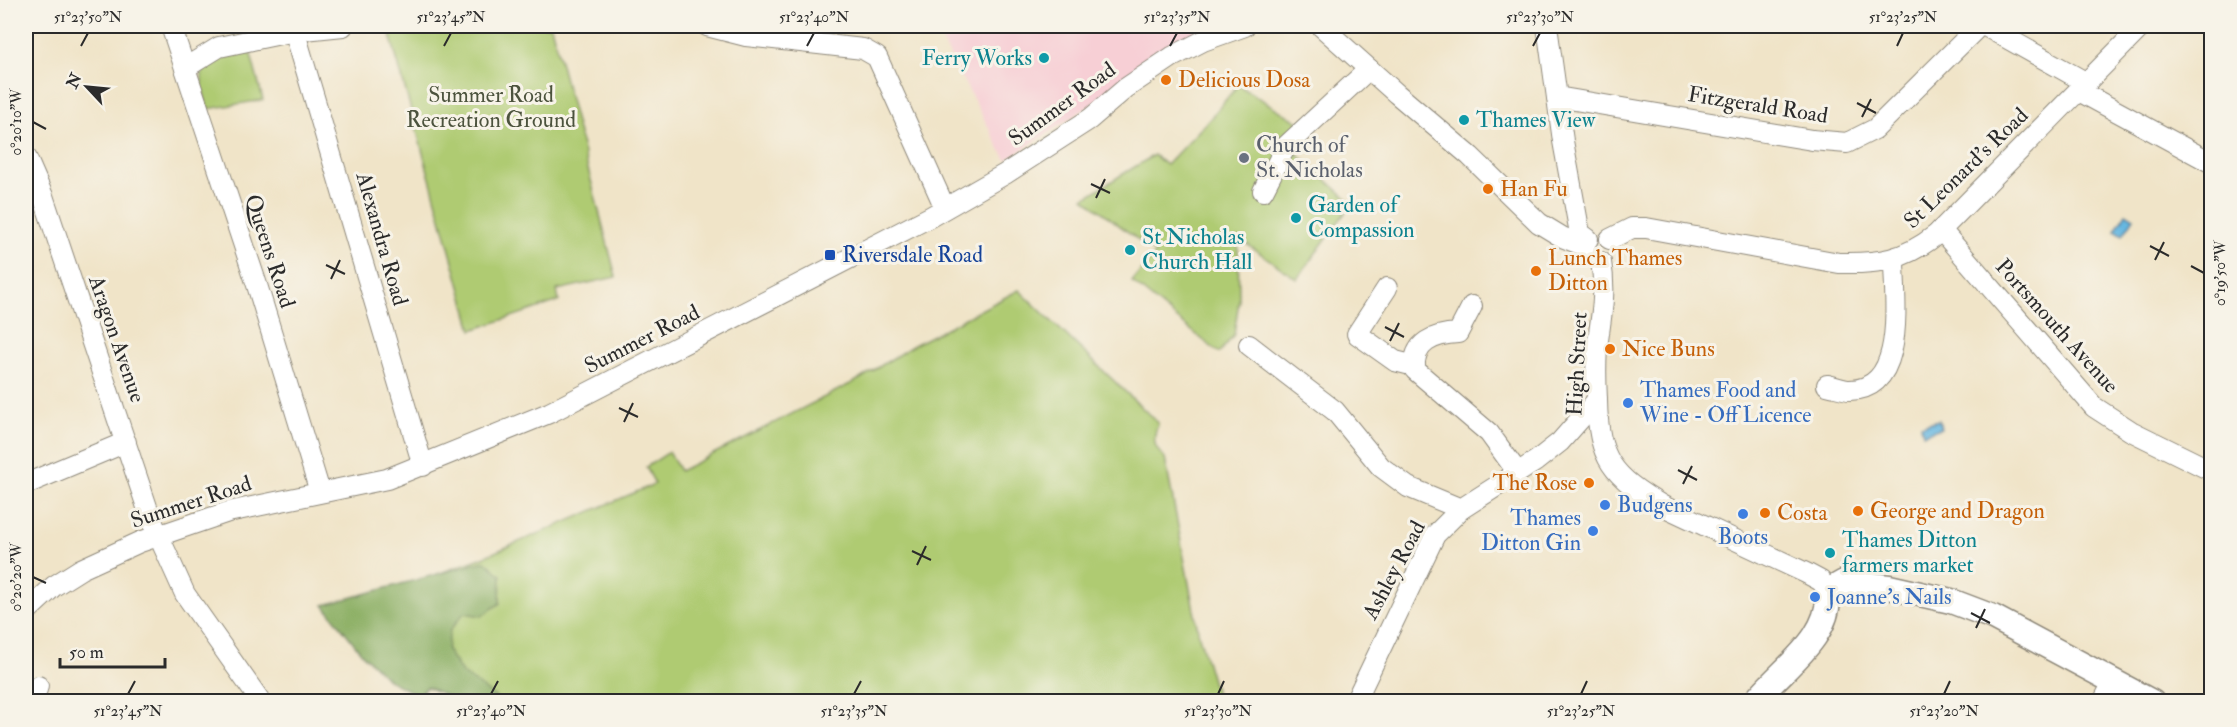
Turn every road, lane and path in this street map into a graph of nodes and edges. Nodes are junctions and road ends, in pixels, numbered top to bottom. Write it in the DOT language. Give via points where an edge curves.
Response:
graph roads {
  1 [pos="171,26"];
  2 [pos="343,26"];
  3 [pos="707,26"];
  4 [pos="1245,26"];
  5 [pos="1321,26"];
  6 [pos="1547,26"];
  7 [pos="1979,26"];
  8 [pos="1985,26"];
  9 [pos="2142,26"];
  10 [pos="294,28"];
  11 [pos="185,68"];
  12 [pos="1369,69"];
  13 [pos="2083,87"];
  14 [pos="1557,97"];
  15 [pos="26,157"];
  16 [pos="2211,164"];
  17 [pos="1263,191"];
  18 [pos="945,208"];
  19 [pos="1941,230"];
  20 [pos="1610,238"];
  21 [pos="1587,243"];
  22 [pos="1894,259"];
  23 [pos="1601,262"];
  24 [pos="1387,288"];
  25 [pos="1472,306"];
  26 [pos="1249,345"];
  27 [pos="1415,366"];
  28 [pos="1838,381"];
  29 [pos="1597,400"];
  30 [pos="126,442"];
  31 [pos="1560,442"];
  32 [pos="1601,449"];
  33 [pos="423,466"];
  34 [pos="2211,471"];
  35 [pos="1518,473"];
  36 [pos="26,484"];
  37 [pos="320,492"];
  38 [pos="1461,509"];
  39 [pos="160,537"];
  40 [pos="1828,591"];
  41 [pos="26,612"];
  42 [pos="2108,692"];
  43 [pos="261,702"];
  44 [pos="1355,702"];
  45 [pos="1755,702"];
  46 [pos="2152,702"];
  1 -- 11 [label="street, Queens Road"];
  2 -- 10 [label="street"];
  3 -- 18 [label="street" via="746,36 863,49 877,57"];
  4 -- 18 [label="street, Summer Road" via="1172,57 1126,88 1090,119"];
  5 -- 12 [label="street"];
  6 -- 14 [label="street"];
  7 -- 14 [label="street, Fitzgerald Road" via="1875,129 1847,143"];
  8 -- 13 [label="street"];
  9 -- 13 [label="street, St Leonard's Road"];
  10 -- 11 [label="street" via="219,47"];
  10 -- 33 [label="street, Alexandra Road"];
  11 -- 37 [label="street, Queens Road"];
  12 -- 17 [label="street" via="1286,146"];
  12 -- 21 [label="street" via="1470,156 1539,223 1562,237"];
  13 -- 16 [label="street"];
  13 -- 19 [label="street, St Leonard's Road"];
  14 -- 21 [label="street" via="1580,233"];
  15 -- 30 [label="street, Aragon Avenue" via="43,196"];
  18 -- 33 [label="street, Summer Road" via="549,413"];
  19 -- 22 [label="street, St Leonard's Road" via="1921,247"];
  19 -- 34 [label="street, Portsmouth Avenue" via="2106,416"];
  20 -- 21 [label="street" via="1596,234"];
  20 -- 22 [label="street, St Leonard's Road" via="1632,228 1646,228 1839,263 1869,264"];
  20 -- 23 [label="street" via="1613,251"];
  21 -- 23 [label="street" via="1589,258"];
  22 -- 28 [label="street" via="1894,344 1888,364 1879,379 1868,385 1850,390"];
  23 -- 29 [label="street, High Street" via="1605,309 1598,340"];
  24 -- 27 [label="street" via="1357,334 1388,357"];
  25 -- 27 [label="street" via="1458,333 1428,339"];
  26 -- 38 [label="street" via="1335,411 1381,467 1408,487"];
  27 -- 35 [label="street" via="1424,380 1489,433"];
  29 -- 31 [label="street, Ashley Road"];
  29 -- 32 [label="street, High Street"];
  30 -- 36 [label="street"];
  30 -- 39 [label="street, Aragon Avenue"];
  31 -- 32 [label="street" via="1568,440"];
  31 -- 35 [label="street, Ashley Road"];
  32 -- 40 [label="street, High Street" via="1619,474 1640,493 1806,573 1821,581"];
  33 -- 37 [label="street, Summer Road" via="387,479"];
  35 -- 38 [label="street, Ashley Road"];
  37 -- 39 [label="street, Summer Road" via="228,512"];
  38 -- 44 [label="street, Ashley Road" via="1435,536"];
  39 -- 41 [label="street, Summer Road" via="81,569 54,586"];
  39 -- 43 [label="street, Aragon Avenue" via="185,594"];
  40 -- 42 [label="main road" via="1838,583 1854,582 1951,601 1993,617"];
  40 -- 45 [label="main road" via="1826,613 1812,640"];
  42 -- 46 [label="main road"];
}
